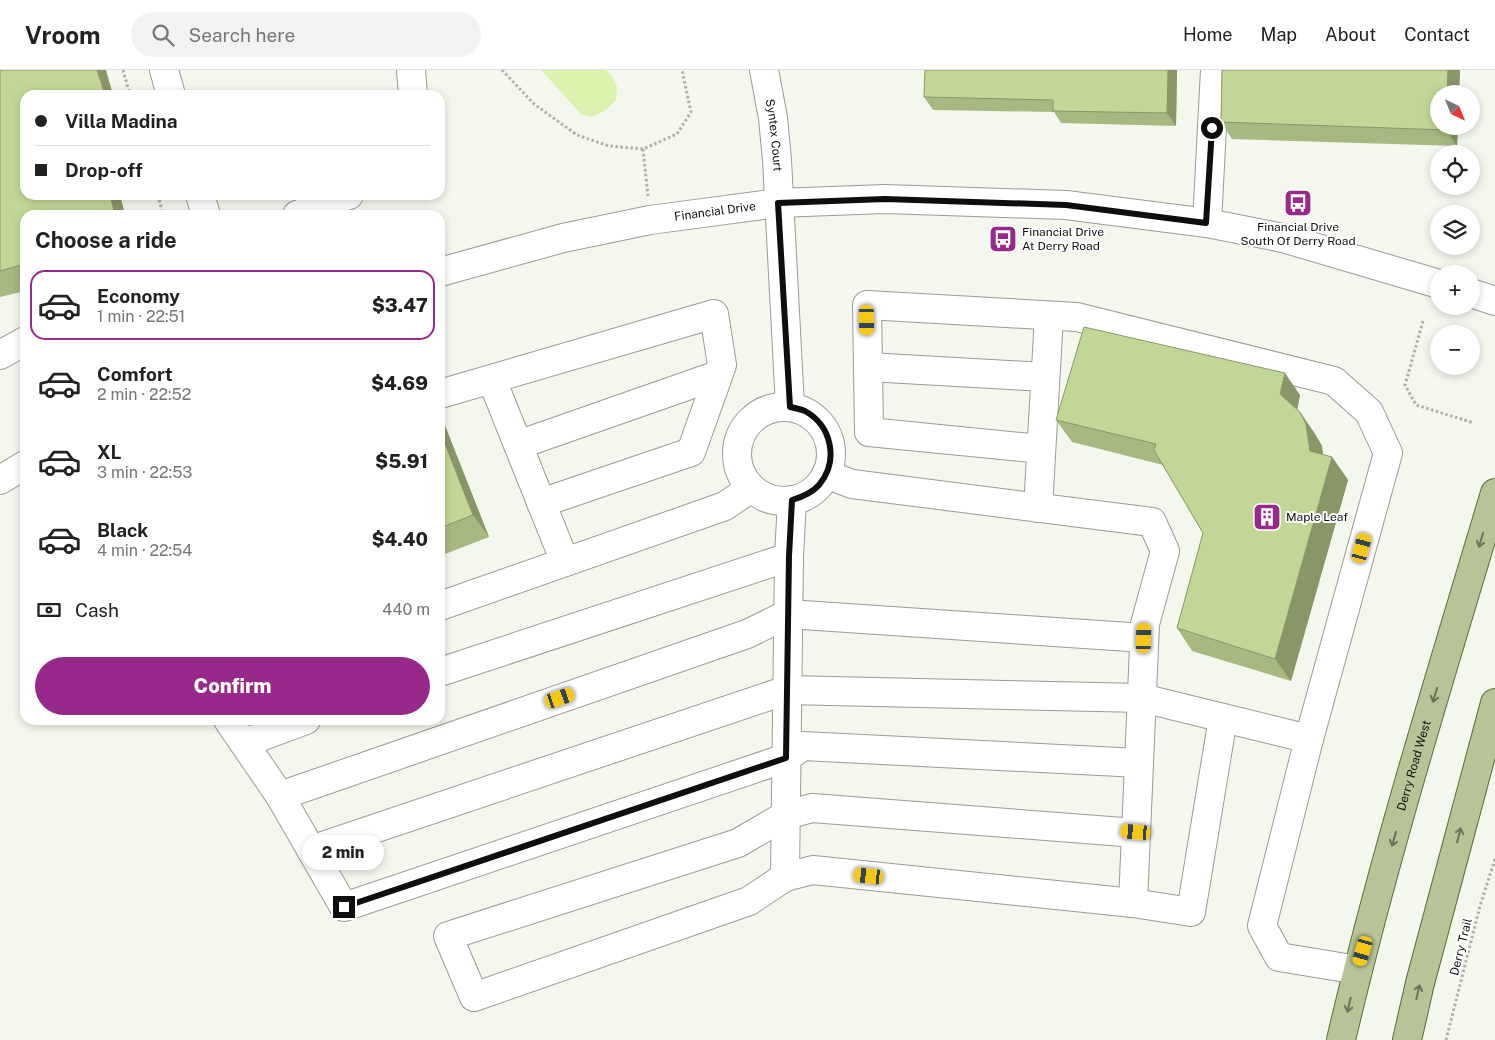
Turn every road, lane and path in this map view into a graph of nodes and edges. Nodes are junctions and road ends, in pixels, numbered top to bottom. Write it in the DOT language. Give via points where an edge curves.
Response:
graph roads {
  1 [pos="123,70"];
  2 [pos="164,70"];
  3 [pos="412,70"];
  4 [pos="502,70"];
  5 [pos="682,70"];
  6 [pos="764,70"];
  7 [pos="1215,70"];
  8 [pos="129,90"];
  9 [pos="170,90"];
  10 [pos="413,90"];
  11 [pos="643,149"];
  12 [pos="336,200"];
  13 [pos="778,203"];
  14 [pos="310,210"];
  15 [pos="650,220"];
  16 [pos="1206,223"];
  17 [pos="445,271"];
  18 [pos="1430,281"];
  19 [pos="1480,296"];
  20 [pos="1495,300"];
  21 [pos="1049,316"];
  22 [pos="1423,321"];
  23 [pos="20,344"];
  24 [pos="0,355"];
  25 [pos="868,367"];
  26 [pos="718,375"];
  27 [pos="1046,377"];
  28 [pos="492,380"];
  29 [pos="445,393"];
  30 [pos="790,407"];
  31 [pos="1474,423"];
  32 [pos="518,445"];
  33 [pos="1041,449"];
  34 [pos="20,467"];
  35 [pos="826,474"];
  36 [pos="0,480"];
  37 [pos="751,488"];
  38 [pos="1495,493"];
  39 [pos="792,500"];
  40 [pos="541,503"];
  41 [pos="1038,508"];
  42 [pos="789,556"];
  43 [pos="565,562"];
  44 [pos="445,604"];
  45 [pos="788,614"];
  46 [pos="1144,638"];
  47 [pos="445,670"];
  48 [pos="787,690"];
  49 [pos="1142,698"];
  50 [pos="1495,703"];
  51 [pos="1224,718"];
  52 [pos="231,725"];
  53 [pos="293,725"];
  54 [pos="1308,739"];
  55 [pos="244,743"];
  56 [pos="786,758"];
  57 [pos="1139,763"];
  58 [pos="280,796"];
  59 [pos="786,815"];
  60 [pos="1136,832"];
  61 [pos="311,850"];
  62 [pos="1495,859"];
  63 [pos="785,877"];
  64 [pos="1132,903"];
  65 [pos="1358,970"];
  66 [pos="1341,1040"];
  67 [pos="1407,1040"];
  68 [pos="1446,1040"];
  1 -- 8 [label="path"];
  2 -- 9 [label="street"];
  3 -- 10 [label="street"];
  4 -- 11 [label="path" via="534,104 577,135 609,146"];
  5 -- 11 [label="path" via="691,112 677,134"];
  6 -- 13 [label="street, Syntex Court" via="773,118"];
  7 -- 16 [label="street"];
  11 -- 15 [label="path"];
  12 -- 14 [label="street"];
  13 -- 15 [label="street, Financial Drive"];
  13 -- 16 [label="street, Financial Drive" via="885,199 1066,205"];
  13 -- 30 [label="street, Syntex Court"];
  15 -- 17 [label="street, Financial Drive" via="563,238"];
  16 -- 18 [label="street, Financial Drive" via="1283,238"];
  19 -- 20 [label="street"];
  21 -- 25 [label="street" via="867,305"];
  21 -- 27 [label="street"];
  21 -- 54 [label="street" via="1077,317 1334,381 1369,412 1388,453"];
  22 -- 31 [label="path" via="1405,385 1416,405"];
  23 -- 24 [label="street"];
  25 -- 27 [label="street"];
  25 -- 33 [label="street" via="869,432"];
  26 -- 28 [label="street" via="722,364 714,314"];
  26 -- 32 [label="street"];
  26 -- 40 [label="street" via="691,452"];
  27 -- 33 [label="street"];
  28 -- 29 [label="street"];
  28 -- 32 [label="street"];
  30 -- 35 [label="street" via="816,419 825,431 830,445"];
  30 -- 37 [label="street" via="775,407 761,412 741,433 737,462"];
  32 -- 40 [label="street"];
  33 -- 41 [label="street"];
  34 -- 36 [label="street"];
  35 -- 39 [label="street" via="818,486"];
  35 -- 41 [label="street" via="852,484"];
  37 -- 39 [label="street" via="778,501"];
  37 -- 43 [label="street" via="725,506"];
  38 -- 65 [label="main road, Derry Road West, one-way" via="1426,724"];
  39 -- 42 [label="street"];
  40 -- 43 [label="street"];
  41 -- 46 [label="street" via="1152,522 1165,551"];
  42 -- 45 [label="street"];
  42 -- 47 [label="street"];
  43 -- 44 [label="street"];
  45 -- 46 [label="street"];
  45 -- 48 [label="street"];
  45 -- 58 [label="street" via="747,634"];
  46 -- 49 [label="street"];
  48 -- 49 [label="street"];
  48 -- 56 [label="street"];
  48 -- 61 [label="street"];
  49 -- 51 [label="street"];
  49 -- 57 [label="street"];
  67 -- 50 [label="main road, one-way"];
  51 -- 54 [label="street"];
  51 -- 64 [label="street" via="1192,912"];
  52 -- 55 [label="street"];
  53 -- 55 [label="street"];
  54 -- 65 [label="street" via="1262,926 1279,957"];
  55 -- 58 [label="street"];
  56 -- 57 [label="street" via="803,746"];
  56 -- 59 [label="street"];
  56 -- 61 [label="street" via="344,907"];
  57 -- 60 [label="street"];
  58 -- 61 [label="street"];
  59 -- 60 [label="street" via="812,808"];
  59 -- 63 [label="street"];
  59 -- 63 [label="street" via="738,843 448,936 474,997 749,901"];
  60 -- 64 [label="street"];
  62 -- 68 [label="path, Derry Trail"];
  63 -- 64 [label="street" via="813,870"];
  65 -- 66 [label="main road, Derry Road West, one-way"];
}
